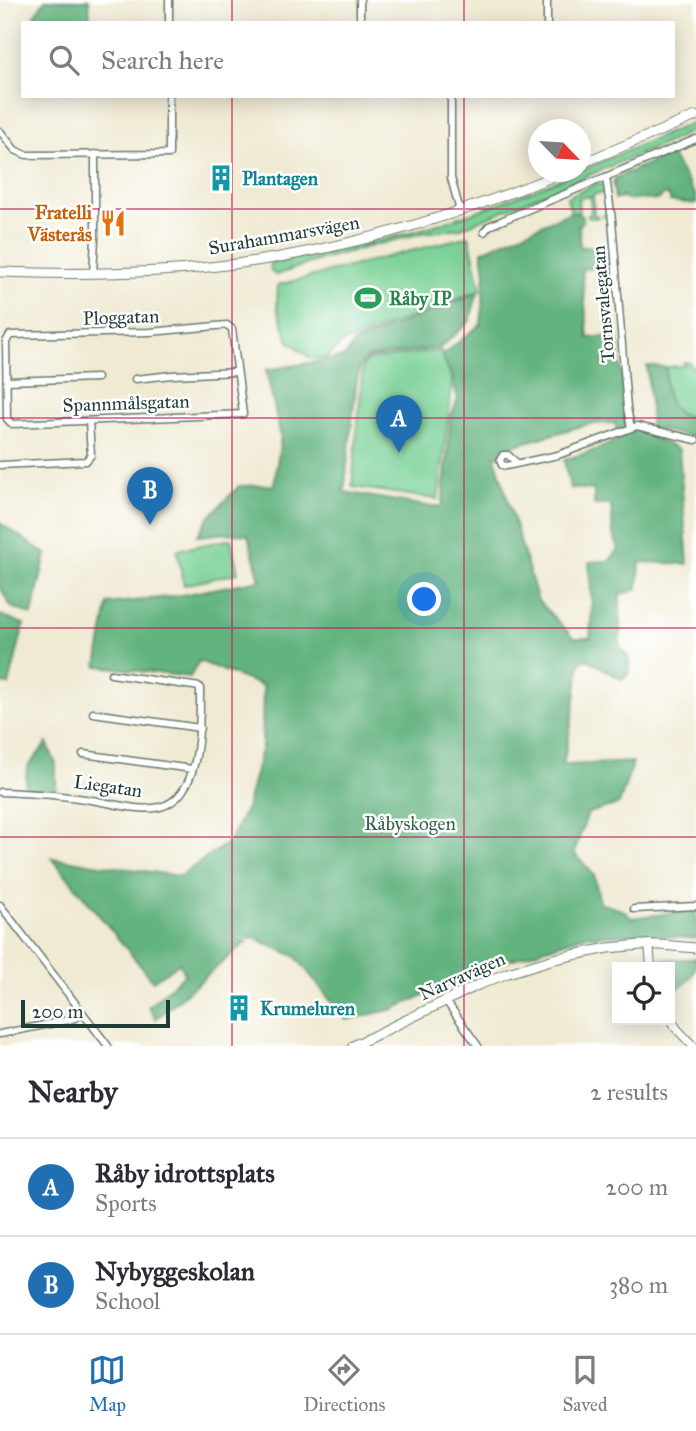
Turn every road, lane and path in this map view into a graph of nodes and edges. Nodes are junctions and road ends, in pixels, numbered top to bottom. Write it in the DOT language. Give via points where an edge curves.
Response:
graph roads {
  1 [pos="169,0"];
  2 [pos="360,0"];
  3 [pos="547,0"];
  4 [pos="169,21"];
  5 [pos="360,21"];
  6 [pos="547,21"];
  7 [pos="169,98"];
  8 [pos="451,98"];
  9 [pos="696,116"];
  10 [pos="0,131"];
  11 [pos="696,139"];
  12 [pos="95,154"];
  13 [pos="591,159"];
  14 [pos="606,177"];
  15 [pos="537,182"];
  16 [pos="460,211"];
  17 [pos="484,232"];
  18 [pos="0,272"];
  19 [pos="93,273"];
  20 [pos="237,372"];
  21 [pos="97,378"];
  22 [pos="135,379"];
  23 [pos="8,381"];
  24 [pos="89,421"];
  25 [pos="631,428"];
  26 [pos="696,440"];
  27 [pos="517,463"];
  28 [pos="0,466"];
  29 [pos="111,674"];
  30 [pos="93,713"];
  31 [pos="200,728"];
  32 [pos="83,754"];
  33 [pos="192,769"];
  34 [pos="0,792"];
  35 [pos="0,905"];
  36 [pos="696,906"];
  37 [pos="634,909"];
  38 [pos="650,947"];
  39 [pos="696,951"];
  40 [pos="651,962"];
  41 [pos="446,1001"];
  42 [pos="83,1013"];
  43 [pos="674,1025"];
  44 [pos="0,1034"];
  45 [pos="108,1046"];
  46 [pos="353,1046"];
  47 [pos="478,1046"];
  48 [pos="693,1046"];
  1 -- 4 [label="street"];
  2 -- 5 [label="street"];
  3 -- 6 [label="street"];
  7 -- 12 [label="street" via="169,154"];
  8 -- 16 [label="street" via="451,178"];
  9 -- 13 [label="main road"];
  10 -- 12 [label="street" via="15,150 26,155"];
  11 -- 14 [label="street"];
  12 -- 19 [label="street"];
  14 -- 17 [label="street"];
  14 -- 25 [label="street, Tornsvalegatan"];
  15 -- 16 [label="main road, Surahammarsvägen"];
  16 -- 19 [label="main road, Surahammarsvägen" via="364,239 263,260"];
  18 -- 19 [label="main road, Surahammarsvägen"];
  20 -- 22 [label="street"];
  20 -- 23 [label="street, Ploggatan" via="227,325 12,335 6,342"];
  20 -- 24 [label="street, Spannmålsgatan" via="243,414"];
  21 -- 23 [label="street"];
  23 -- 24 [label="street, Spannmålsgatan" via="8,419 12,424"];
  24 -- 28 [label="street" via="91,455 86,461"];
  25 -- 26 [label="street"];
  25 -- 27 [label="street" via="558,455"];
  29 -- 31 [label="street, Liegatan" via="200,687"];
  30 -- 31 [label="street"];
  31 -- 33 [label="street, Liegatan"];
  32 -- 33 [label="street, Liegatan"];
  33 -- 34 [label="street, Liegatan" via="175,799 158,807"];
  35 -- 42 [label="street"];
  36 -- 37 [label="street"];
  38 -- 39 [label="main road, Narvavägen"];
  38 -- 40 [label="street"];
  38 -- 41 [label="main road, Narvavägen" via="554,959"];
  41 -- 46 [label="main road, Narvavägen"];
  41 -- 47 [label="street"];
  42 -- 44 [label="street"];
  42 -- 45 [label="street"];
  43 -- 48 [label="street"];
}
